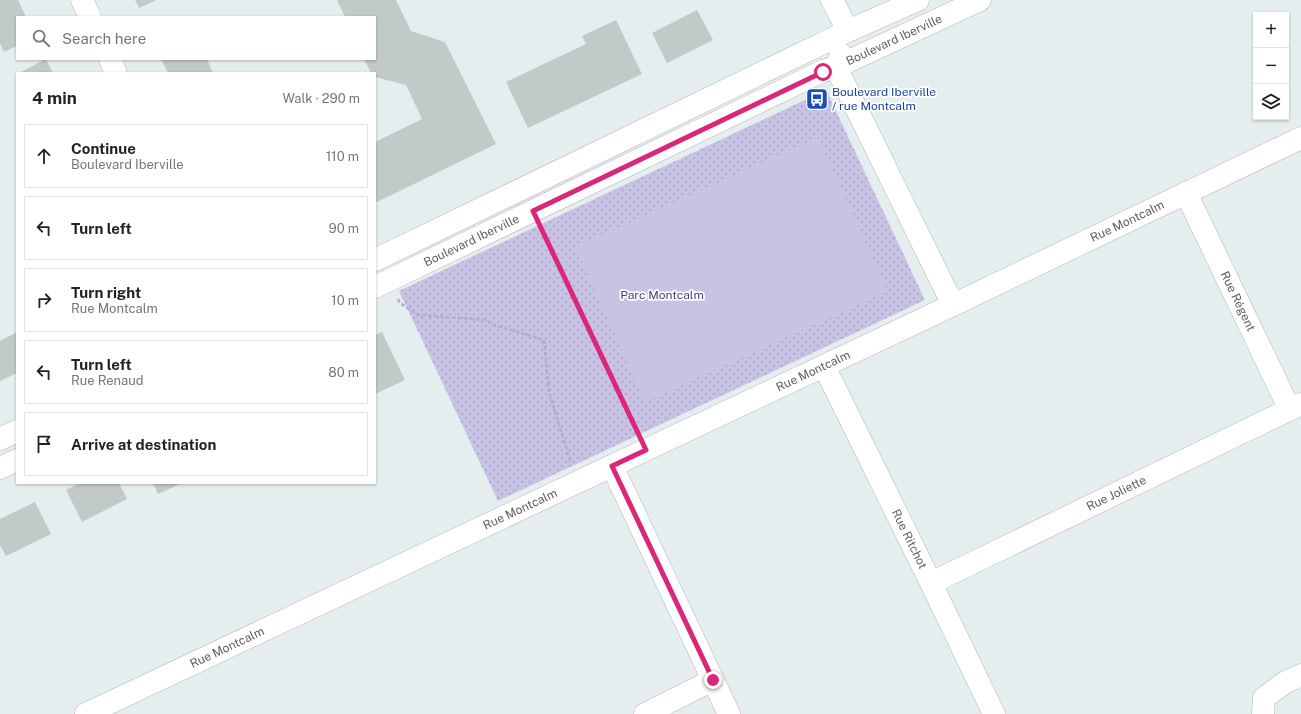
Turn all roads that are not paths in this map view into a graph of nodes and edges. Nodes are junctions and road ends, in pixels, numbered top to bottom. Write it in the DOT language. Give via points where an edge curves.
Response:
graph roads {
  1 [pos="82,0"];
  2 [pos="832,0"];
  3 [pos="918,0"];
  4 [pos="980,0"];
  5 [pos="90,16"];
  6 [pos="848,31"];
  7 [pos="110,60"];
  8 [pos="836,67"];
  9 [pos="116,72"];
  10 [pos="1301,138"];
  11 [pos="1186,193"];
  12 [pos="376,260"];
  13 [pos="382,284"];
  14 [pos="953,305"];
  15 [pos="824,366"];
  16 [pos="1295,407"];
  17 [pos="16,431"];
  18 [pos="0,439"];
  19 [pos="16,460"];
  20 [pos="612,466"];
  21 [pos="0,468"];
  22 [pos="931,583"];
  23 [pos="1301,676"];
  24 [pos="713,680"];
  25 [pos="86,714"];
  26 [pos="645,714"];
  27 [pos="729,714"];
  28 [pos="994,714"];
  29 [pos="1263,714"];
  1 -- 5 [label="street"];
  2 -- 6 [label="street"];
  3 -- 6 [label="street, Boulevard Iberville"];
  4 -- 8 [label="street, Boulevard Iberville"];
  6 -- 8 [label="street"];
  6 -- 12 [label="street, Boulevard Iberville"];
  7 -- 9 [label="street"];
  8 -- 13 [label="street, Boulevard Iberville"];
  8 -- 14 [label="street"];
  10 -- 11 [label="street, Rue Montcalm"];
  11 -- 14 [label="street, Rue Montcalm"];
  11 -- 16 [label="street, Rue Régent"];
  14 -- 15 [label="street, Rue Montcalm"];
  15 -- 20 [label="street, Rue Montcalm"];
  15 -- 22 [label="street, Rue Ritchot"];
  16 -- 22 [label="street, Rue Joliette"];
  17 -- 18 [label="street"];
  19 -- 21 [label="street"];
  20 -- 24 [label="street"];
  20 -- 25 [label="street, Rue Montcalm"];
  22 -- 28 [label="street, Rue Ritchot"];
  23 -- 29 [label="street" via="1284,683 1264,698"];
  24 -- 26 [label="street"];
  24 -- 27 [label="street"];
}
